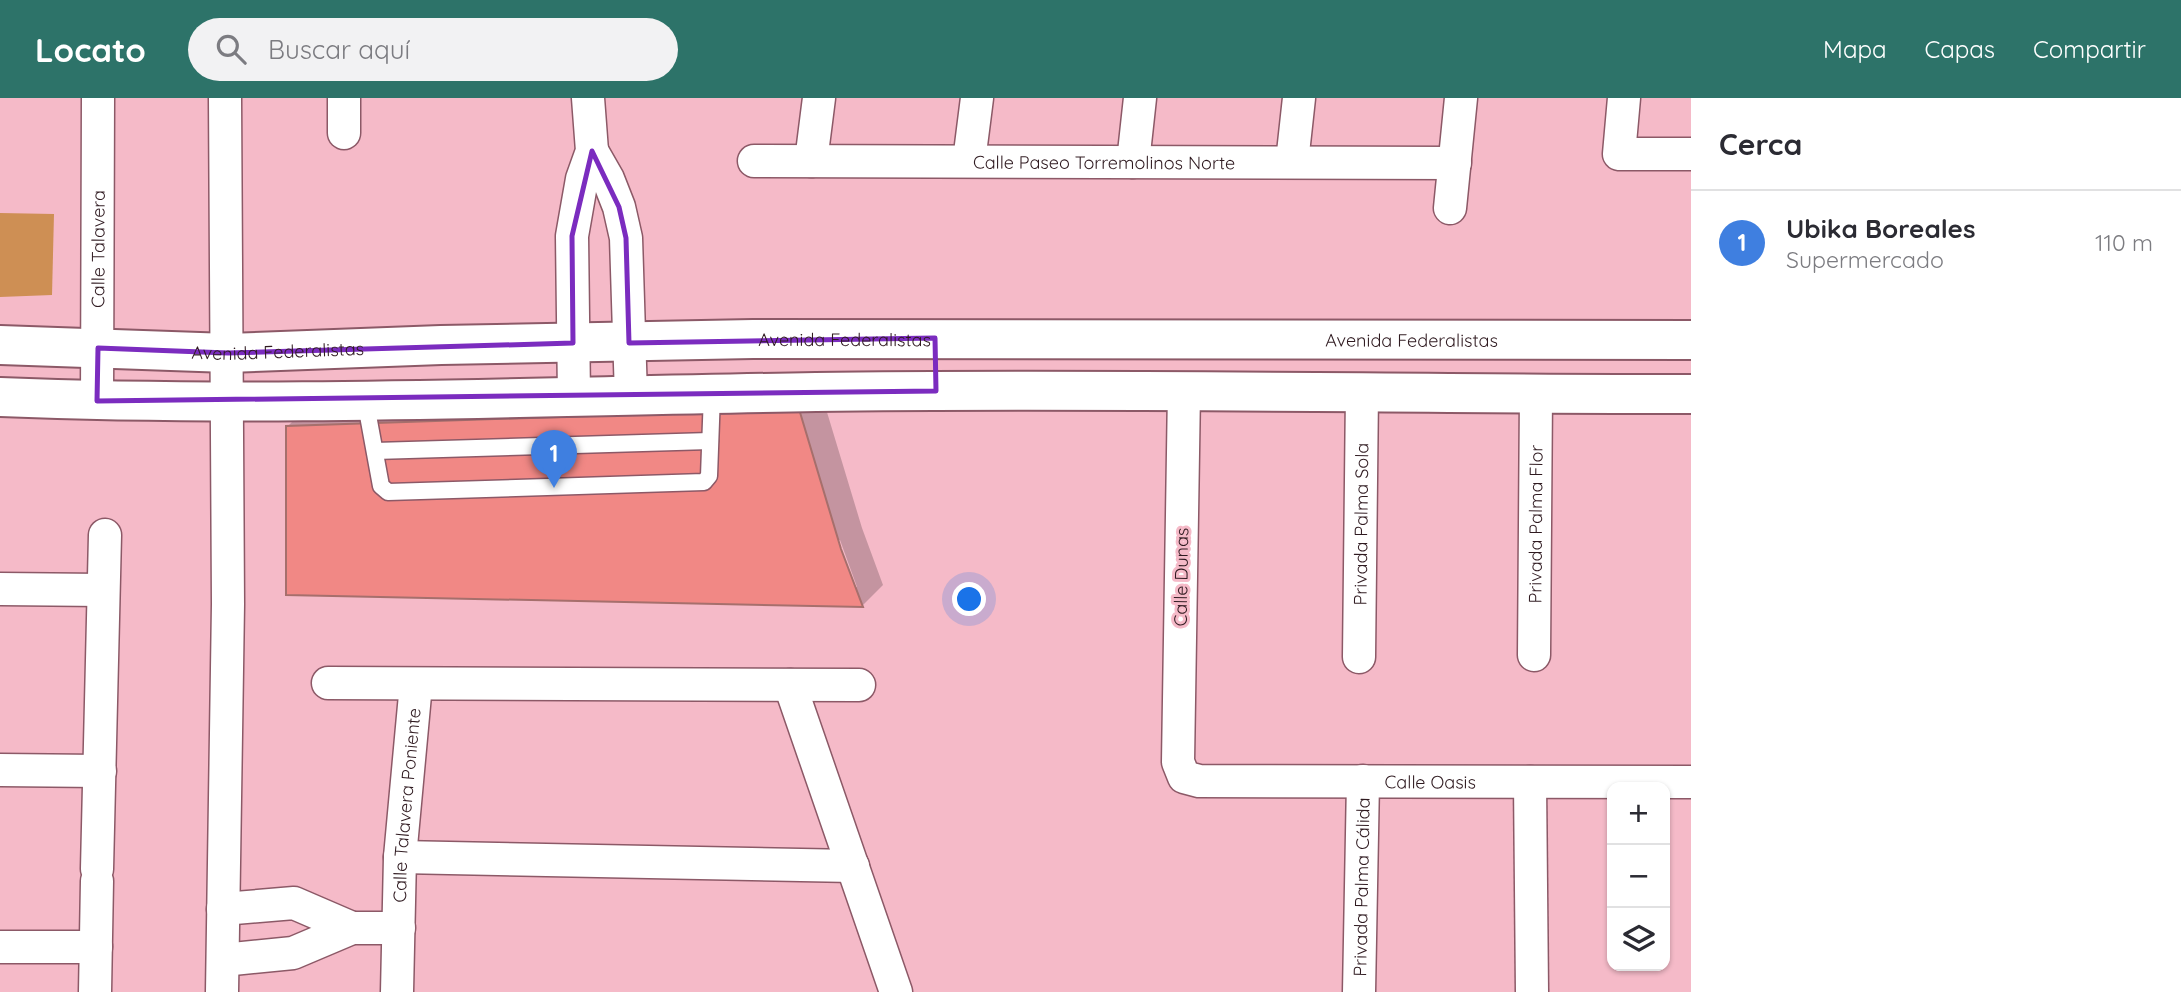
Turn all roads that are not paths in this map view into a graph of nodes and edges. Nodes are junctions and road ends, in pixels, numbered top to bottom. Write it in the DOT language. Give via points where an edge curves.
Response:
graph roads {
  1 [pos="98,98"];
  2 [pos="225,98"];
  3 [pos="344,98"];
  4 [pos="588,98"];
  5 [pos="819,98"];
  6 [pos="977,98"];
  7 [pos="1140,98"];
  8 [pos="1299,98"];
  9 [pos="1461,98"];
  10 [pos="1624,98"];
  11 [pos="344,133"];
  12 [pos="592,151"];
  13 [pos="1691,154"];
  14 [pos="754,161"];
  15 [pos="811,161"];
  16 [pos="970,161"];
  17 [pos="1133,162"];
  18 [pos="1292,162"];
  19 [pos="1455,163"];
  20 [pos="1450,208"];
  21 [pos="935,338"];
  22 [pos="1691,340"];
  23 [pos="573,343"];
  24 [pos="629,343"];
  25 [pos="0,345"];
  26 [pos="98,348"];
  27 [pos="228,353"];
  28 [pos="936,391"];
  29 [pos="1184,391"];
  30 [pos="1362,392"];
  31 [pos="712,394"];
  32 [pos="1535,394"];
  33 [pos="1691,394"];
  34 [pos="631,396"];
  35 [pos="0,397"];
  36 [pos="574,397"];
  37 [pos="228,400"];
  38 [pos="365,400"];
  39 [pos="97,401"];
  40 [pos="710,441"];
  41 [pos="375,451"];
  42 [pos="104,536"];
  43 [pos="0,589"];
  44 [pos="103,590"];
  45 [pos="1534,655"];
  46 [pos="1359,657"];
  47 [pos="328,683"];
  48 [pos="416,684"];
  49 [pos="790,685"];
  50 [pos="859,685"];
  51 [pos="1178,762"];
  52 [pos="0,770"];
  53 [pos="100,771"];
  54 [pos="1363,781"];
  55 [pos="1530,782"];
  56 [pos="1691,782"];
  57 [pos="400,857"];
  58 [pos="853,866"];
  59 [pos="223,909"];
  60 [pos="352,928"];
  61 [pos="399,928"];
  62 [pos="0,947"];
  63 [pos="96,947"];
  64 [pos="222,960"];
  65 [pos="95,992"];
  66 [pos="222,992"];
  67 [pos="397,992"];
  68 [pos="896,992"];
  69 [pos="1359,992"];
  70 [pos="1532,992"];
  1 -- 26 [label="street, Calle Talavera"];
  2 -- 27 [label="street"];
  3 -- 11 [label="street"];
  4 -- 12 [label="street"];
  5 -- 15 [label="street"];
  6 -- 16 [label="street"];
  7 -- 17 [label="street"];
  8 -- 18 [label="street"];
  9 -- 19 [label="street"];
  10 -- 13 [label="street" via="1619,154"];
  12 -- 23 [label="street" via="572,236"];
  12 -- 24 [label="street" via="620,207 626,238"];
  14 -- 15 [label="street, Calle Paseo Torremolinos Norte"];
  15 -- 16 [label="street, Calle Paseo Torremolinos Norte"];
  16 -- 17 [label="street, Calle Paseo Torremolinos Norte"];
  17 -- 18 [label="street, Calle Paseo Torremolinos Norte"];
  18 -- 19 [label="street, Calle Paseo Torremolinos Norte"];
  19 -- 20 [label="street"];
  21 -- 22 [label="street, Avenida Federalistas"];
  21 -- 24 [label="street, Avenida Federalistas"];
  21 -- 28 [label="street"];
  23 -- 24 [label="street, Avenida Federalistas"];
  23 -- 27 [label="street, Avenida Federalistas"];
  23 -- 36 [label="street"];
  24 -- 34 [label="street"];
  25 -- 26 [label="street, Avenida Federalistas"];
  26 -- 27 [label="street, Avenida Federalistas"];
  26 -- 39 [label="street, Calle Talavera"];
  27 -- 37 [label="street"];
  28 -- 29 [label="street"];
  28 -- 31 [label="street"];
  29 -- 30 [label="street"];
  29 -- 51 [label="street, Calle Dunas"];
  30 -- 32 [label="street"];
  30 -- 46 [label="street, Privada Palma Sola"];
  31 -- 34 [label="street"];
  31 -- 40 [label="lane"];
  32 -- 33 [label="street"];
  32 -- 45 [label="street, Privada Palma Flor"];
  34 -- 36 [label="street"];
  35 -- 39 [label="street"];
  36 -- 38 [label="street"];
  37 -- 38 [label="street"];
  37 -- 39 [label="street"];
  37 -- 59 [label="street"];
  38 -- 41 [label="lane"];
  40 -- 41 [label="lane"];
  40 -- 41 [label="lane" via="709,476 704,482 388,492 381,486"];
  42 -- 44 [label="street"];
  43 -- 44 [label="street"];
  44 -- 53 [label="street"];
  47 -- 48 [label="street"];
  48 -- 49 [label="street"];
  48 -- 57 [label="street, Calle Talavera Poniente"];
  49 -- 50 [label="street"];
  49 -- 58 [label="street"];
  51 -- 54 [label="street, Calle Oasis" via="1185,777 1199,781"];
  52 -- 53 [label="street"];
  53 -- 63 [label="street"];
  54 -- 55 [label="street, Calle Oasis"];
  54 -- 69 [label="street, Privada Palma Cálida"];
  55 -- 56 [label="street, Calle Oasis"];
  55 -- 70 [label="street"];
  57 -- 58 [label="street"];
  57 -- 61 [label="street, Calle Talavera Poniente"];
  58 -- 68 [label="street"];
  59 -- 60 [label="street, Calle Talavera Poniente" via="294,903"];
  59 -- 64 [label="street"];
  60 -- 61 [label="street, Calle Talavera Poniente"];
  60 -- 64 [label="street, Calle Talavera Poniente" via="293,953"];
  61 -- 67 [label="street, Calle Talavera Poniente"];
  62 -- 63 [label="street"];
  63 -- 65 [label="street"];
  64 -- 66 [label="street"];
}
